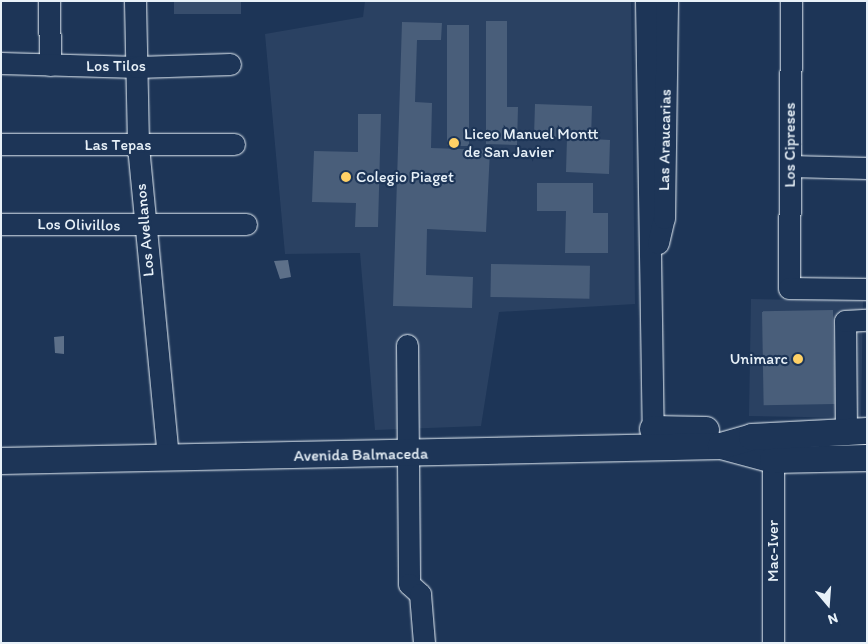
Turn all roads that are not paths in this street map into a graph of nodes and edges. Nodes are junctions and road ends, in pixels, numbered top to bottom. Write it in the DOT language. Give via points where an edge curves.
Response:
graph roads {
  1 [pos="49,1"];
  2 [pos="135,1"];
  3 [pos="646,1"];
  4 [pos="667,1"];
  5 [pos="791,1"];
  6 [pos="1,64"];
  7 [pos="230,64"];
  8 [pos="50,65"];
  9 [pos="137,66"];
  10 [pos="1,144"];
  11 [pos="234,144"];
  12 [pos="138,146"];
  13 [pos="790,166"];
  14 [pos="867,168"];
  15 [pos="1,224"];
  16 [pos="246,224"];
  17 [pos="144,226"];
  18 [pos="650,277"];
  19 [pos="867,289"];
  20 [pos="867,320"];
  21 [pos="407,345"];
  22 [pos="857,432"];
  23 [pos="653,438"];
  24 [pos="730,444"];
  25 [pos="407,455"];
  26 [pos="168,458"];
  27 [pos="867,458"];
  28 [pos="773,460"];
  29 [pos="1,461"];
  30 [pos="424,643"];
  31 [pos="773,643"];
  1 -- 8 [label="street"];
  2 -- 9 [label="street, Los Avellanos"];
  3 -- 18 [label="street, Las Araucarias"];
  4 -- 18 [label="street, Las Araucarias" via="664,218"];
  5 -- 13 [label="street, Los Cipreses"];
  6 -- 8 [label="street, Los Tilos"];
  7 -- 9 [label="street, Los Tilos"];
  8 -- 9 [label="street, Los Tilos"];
  9 -- 12 [label="street, Los Avellanos"];
  10 -- 12 [label="street, Las Tepas"];
  11 -- 12 [label="street, Las Tepas"];
  12 -- 17 [label="street, Los Avellanos"];
  13 -- 14 [label="street"];
  13 -- 19 [label="street, Los Cipreses" via="789,288"];
  15 -- 17 [label="street, Los Olivillos"];
  16 -- 17 [label="street, Los Olivillos"];
  17 -- 26 [label="street, Los Avellanos"];
  18 -- 23 [label="street, Las Araucarias"];
  20 -- 22 [label="street" via="845,321"];
  21 -- 25 [label="street"];
  22 -- 24 [label="main road, Avenida Balmaceda" via="752,437"];
  23 -- 24 [label="main road, Avenida Balmaceda"];
  23 -- 25 [label="main road, Avenida Balmaceda"];
  24 -- 28 [label="main road, Avenida Balmaceda"];
  25 -- 26 [label="main road, Avenida Balmaceda"];
  25 -- 30 [label="street" via="409,584 420,594"];
  26 -- 29 [label="main road, Avenida Balmaceda"];
  27 -- 28 [label="main road, Avenida Balmaceda"];
  28 -- 31 [label="street, Mac-Iver"];
}
